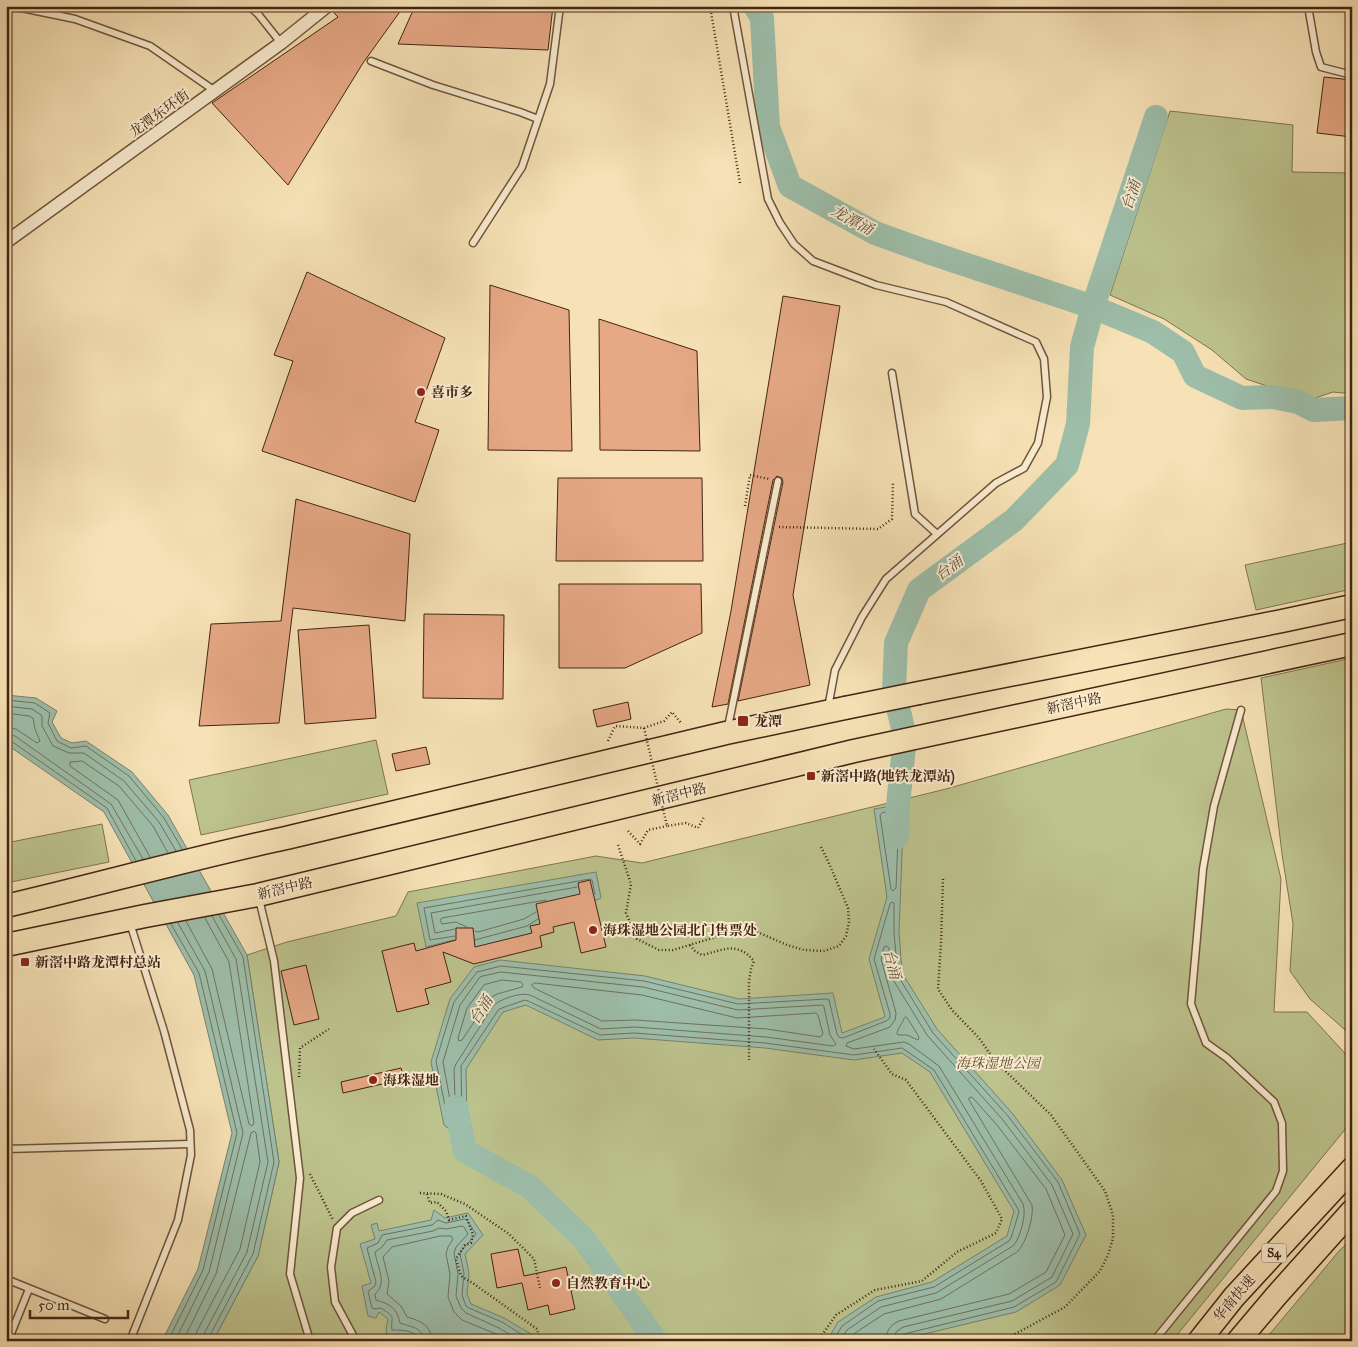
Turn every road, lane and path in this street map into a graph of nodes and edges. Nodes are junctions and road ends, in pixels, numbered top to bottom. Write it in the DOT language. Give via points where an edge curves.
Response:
graph roads {
  1 [pos="12,6"];
  2 [pos="249,6"];
  3 [pos="327,6"];
  4 [pos="560,6"];
  5 [pos="710,6"];
  6 [pos="732,6"];
  7 [pos="1308,6"];
  8 [pos="281,43"];
  9 [pos="371,61"];
  10 [pos="1352,75"];
  11 [pos="215,91"];
  12 [pos="538,119"];
  13 [pos="740,183"];
  14 [pos="6,242"];
  15 [pos="473,243"];
  16 [pos="892,373"];
  17 [pos="778,481"];
  18 [pos="893,482"];
  19 [pos="745,506"];
  20 [pos="770,527"];
  21 [pos="937,534"];
  22 [pos="1352,606"];
  23 [pos="1352,644"];
  24 [pos="836,710"];
  25 [pos="1241,710"];
  26 [pos="681,723"];
  27 [pos="644,728"];
  28 [pos="726,733"];
  29 [pos="608,741"];
  30 [pos="704,817"];
  31 [pos="667,826"];
  32 [pos="628,831"];
  33 [pos="618,845"];
  34 [pos="820,845"];
  35 [pos="943,879"];
  36 [pos="258,895"];
  37 [pos="6,906"];
  38 [pos="137,918"];
  39 [pos="6,945"];
  40 [pos="690,945"];
  41 [pos="329,1029"];
  42 [pos="874,1049"];
  43 [pos="749,1060"];
  44 [pos="298,1082"];
  45 [pos="190,1144"];
  46 [pos="6,1149"];
  47 [pos="1352,1169"];
  48 [pos="308,1170"];
  49 [pos="420,1194"];
  50 [pos="427,1194"];
  51 [pos="379,1200"];
  52 [pos="1352,1211"];
  53 [pos="337,1228"];
  54 [pos="6,1279"];
  55 [pos="540,1288"];
  56 [pos="29,1289"];
  57 [pos="105,1319"];
  58 [pos="540,1339"];
  59 [pos="8,1341"];
  60 [pos="130,1341"];
  61 [pos="310,1341"];
  62 [pos="356,1341"];
  63 [pos="818,1341"];
  64 [pos="1002,1341"];
  65 [pos="1154,1341"];
  66 [pos="1199,1341"];
  67 [pos="1238,1341"];
  1 -- 11 [label="lane" via="75,19 150,46"];
  2 -- 8 [label="lane"];
  3 -- 8 [label="street, 龙潭东环街"];
  4 -- 12 [label="lane" via="550,84"];
  5 -- 13 [label="path"];
  6 -- 21 [label="lane" via="768,199 794,244 813,261 876,285 946,302 1036,342 1044,359 1047,397 1038,443 1024,468 996,483"];
  7 -- 10 [label="lane" via="1321,67"];
  8 -- 11 [label="street, 龙潭东环街"];
  9 -- 12 [label="lane"];
  11 -- 14 [label="street, 龙潭东环街"];
  12 -- 15 [label="lane" via="522,167"];
  16 -- 21 [label="lane" via="915,514"];
  17 -- 19 [label="path" via="750,475"];
  17 -- 20 [label="lane"];
  18 -- 20 [label="path" via="892,519 878,529"];
  20 -- 28 [label="lane"];
  21 -- 24 [label="lane" via="886,579 862,618 835,670"];
  22 -- 24 [label="highway, bridge"];
  23 -- 36 [label="highway, 新滘中路" via="854,751"];
  24 -- 28 [label="highway"];
  25 -- 65 [label="lane" via="1214,806 1203,869 1191,1004 1206,1043 1274,1102 1282,1123 1283,1171 1276,1191"];
  26 -- 27 [label="path, bridge" via="672,712 664,721"];
  27 -- 29 [label="path, bridge" via="615,726"];
  27 -- 31 [label="path, bridge"];
  28 -- 37 [label="highway"];
  30 -- 31 [label="path, bridge" via="698,828 686,823"];
  31 -- 32 [label="path" via="648,830 640,844"];
  33 -- 40 [label="path" via="631,884 626,913 637,939 659,950"];
  34 -- 40 [label="path" via="848,908 846,936 839,946 824,951 804,950 755,931"];
  35 -- 64 [label="path" via="938,989 995,1061 1051,1115 1105,1191 1113,1215 1113,1238 1100,1271 1065,1307"];
  36 -- 38 [label="highway, 新滘中路"];
  36 -- 61 [label="lane" via="274,961 300,1178 290,1274"];
  38 -- 39 [label="highway, 新滘中路"];
  38 -- 45 [label="lane" via="190,1130"];
  40 -- 43 [label="path" via="702,955 726,948 737,949 754,961 749,982"];
  41 -- 44 [label="path" via="300,1048"];
  42 -- 63 [label="path" via="892,1074 906,1080 981,1181 1002,1219 996,1233 957,1252 922,1281 875,1290 836,1315"];
  45 -- 46 [label="lane"];
  45 -- 60 [label="lane" via="191,1155 178,1220"];
  47 -- 66 [label="highway, 华南快速 / S4" via="1234,1297"];
  48 -- 53 [label="path"];
  49 -- 50 [label="path"];
  50 -- 55 [label="path" via="441,1194 466,1204 509,1234 534,1259"];
  50 -- 58 [label="path" via="430,1202 437,1202 446,1211 449,1220 466,1216 473,1235 472,1242 465,1245 456,1259 461,1276 538,1329"];
  51 -- 53 [label="lane" via="352,1213"];
  52 -- 67 [label="highway, S4"];
  53 -- 62 [label="lane" via="332,1266 335,1302"];
  54 -- 56 [label="lane"];
  56 -- 57 [label="lane"];
  56 -- 59 [label="lane"];
}
